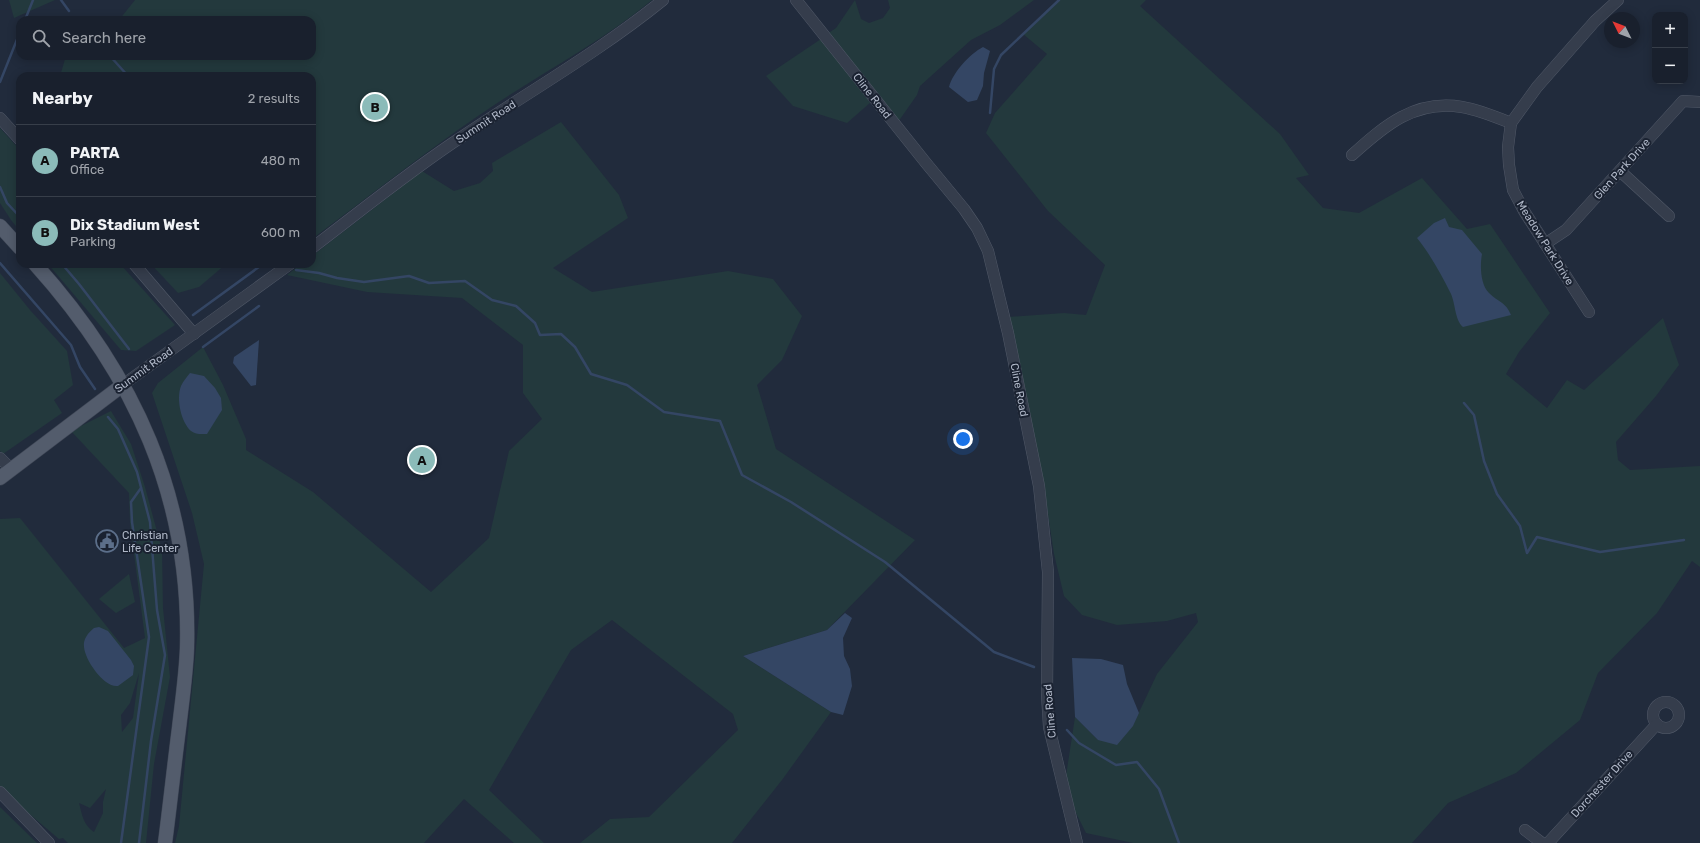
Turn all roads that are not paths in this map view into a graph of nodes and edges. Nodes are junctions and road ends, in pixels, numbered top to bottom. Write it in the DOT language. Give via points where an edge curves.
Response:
graph roads {
  1 [pos="663,0"];
  2 [pos="796,0"];
  3 [pos="1618,0"];
  4 [pos="1700,102"];
  5 [pos="0,118"];
  6 [pos="1512,123"];
  7 [pos="16,136"];
  8 [pos="1352,155"];
  9 [pos="1620,171"];
  10 [pos="1669,216"];
  11 [pos="0,226"];
  12 [pos="16,244"];
  13 [pos="1545,244"];
  14 [pos="316,245"];
  15 [pos="38,268"];
  16 [pos="137,268"];
  17 [pos="285,268"];
  18 [pos="1589,312"];
  19 [pos="194,334"];
  20 [pos="124,384"];
  21 [pos="0,458"];
  22 [pos="11,469"];
  23 [pos="0,478"];
  24 [pos="1657,724"];
  25 [pos="0,792"];
  26 [pos="1525,830"];
  27 [pos="49,843"];
  28 [pos="165,843"];
  29 [pos="1078,843"];
  30 [pos="1542,843"];
  31 [pos="1548,843"];
  1 -- 14 [label="street, Summit Road" via="592,53 462,136"];
  2 -- 29 [label="street, Cline Road" via="964,209 988,251 1040,486 1048,572 1049,727"];
  3 -- 6 [label="street, Meadow Park Drive" via="1595,21 1537,87"];
  4 -- 9 [label="street, Glen Park Drive" via="1683,101"];
  5 -- 7 [label="street"];
  6 -- 8 [label="street" via="1462,107 1435,106 1412,111 1390,122"];
  6 -- 13 [label="street, Meadow Park Drive" via="1508,147 1513,190"];
  9 -- 10 [label="street"];
  9 -- 13 [label="street, Glen Park Drive" via="1566,230"];
  11 -- 12 [label="main road"];
  13 -- 18 [label="street, Meadow Park Drive"];
  15 -- 20 [label="main road" via="86,326"];
  16 -- 19 [label="street"];
  17 -- 19 [label="street, Summit Road"];
  19 -- 20 [label="street, Summit Road"];
  20 -- 22 [label="main road, Summit Road"];
  20 -- 28 [label="main road" via="146,429 164,477 182,553 187,648"];
  21 -- 22 [label="street"];
  22 -- 23 [label="main road, Summit Road"];
  24 -- 31 [label="street, Dorchester Drive"];
  25 -- 27 [label="street"];
  26 -- 30 [label="street"];
}
